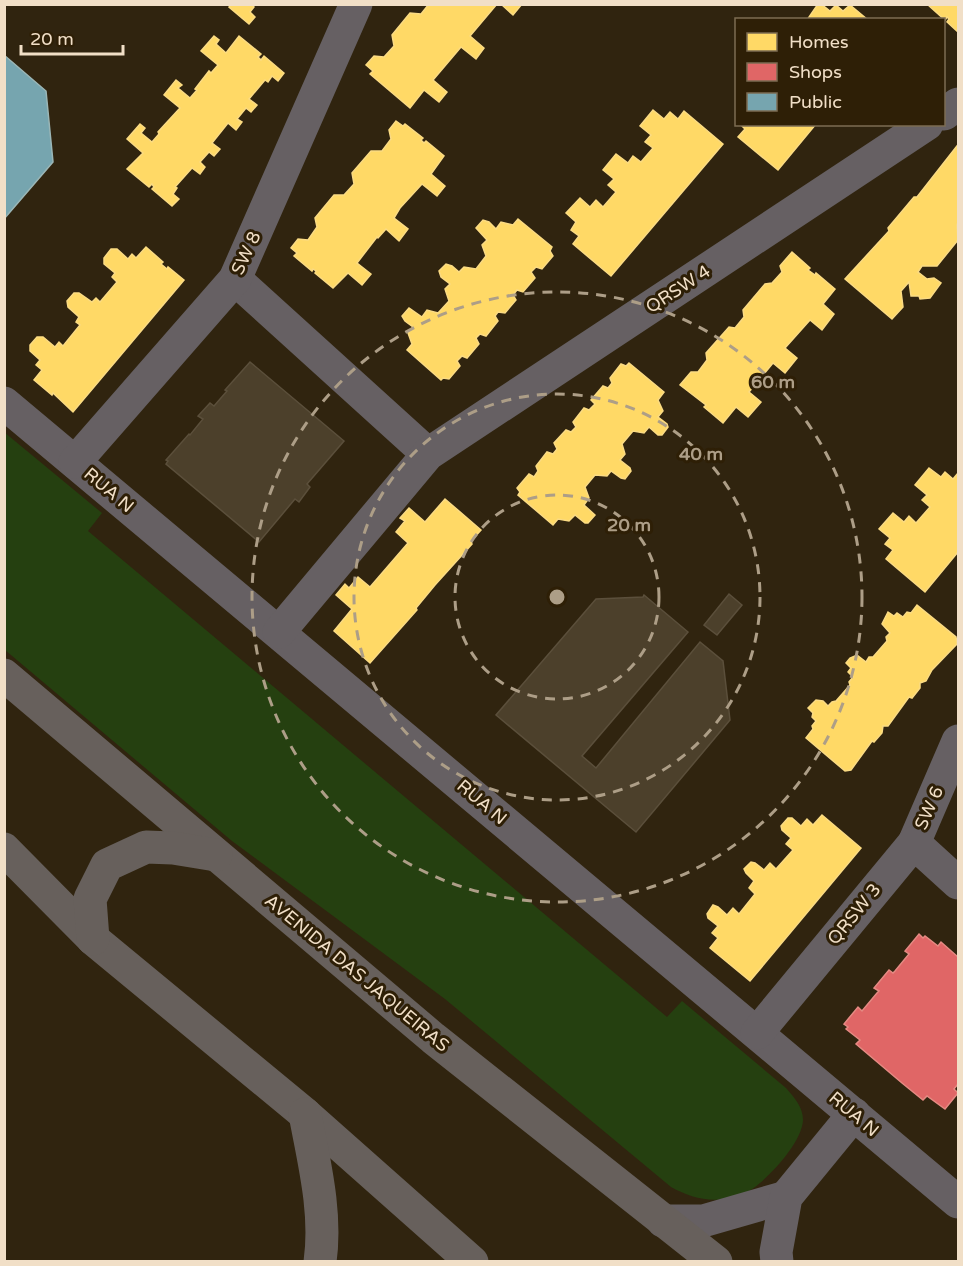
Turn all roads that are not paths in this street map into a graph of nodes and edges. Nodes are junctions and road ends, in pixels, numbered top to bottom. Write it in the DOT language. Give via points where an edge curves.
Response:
graph roads {
  1 [pos="356,4"];
  2 [pos="958,104"];
  3 [pos="945,113"];
  4 [pos="924,126"];
  5 [pos="235,279"];
  6 [pos="4,403"];
  7 [pos="428,454"];
  8 [pos="75,462"];
  9 [pos="279,632"];
  10 [pos="4,675"];
  11 [pos="958,741"];
  12 [pos="914,843"];
  13 [pos="4,849"];
  14 [pos="218,856"];
  15 [pos="958,883"];
  16 [pos="93,939"];
  17 [pos="757,1033"];
  18 [pos="305,1114"];
  19 [pos="854,1114"];
  20 [pos="955,1192"];
  21 [pos="786,1197"];
  22 [pos="663,1221"];
  23 [pos="320,1262"];
  24 [pos="472,1262"];
  25 [pos="716,1262"];
  26 [pos="777,1262"];
  1 -- 5 [label="street, SW 8"];
  2 -- 3 [label="street"];
  4 -- 7 [label="street, QRSW 4"];
  5 -- 7 [label="street"];
  5 -- 8 [label="street, SW 8"];
  6 -- 8 [label="street, RUA N"];
  7 -- 9 [label="street, QRSW 4"];
  8 -- 9 [label="street, RUA N"];
  9 -- 17 [label="street, RUA N"];
  10 -- 14 [label="main road, AVENIDA DAS JAQUEIRAS"];
  11 -- 12 [label="street, SW 6"];
  12 -- 15 [label="street"];
  12 -- 17 [label="street, QRSW 3"];
  13 -- 16 [label="main road"];
  14 -- 16 [label="main road" via="146,847 107,865 90,899"];
  14 -- 22 [label="main road, AVENIDA DAS JAQUEIRAS" via="433,1038"];
  16 -- 18 [label="main road"];
  17 -- 19 [label="street, RUA N"];
  18 -- 23 [label="main road" via="321,1202"];
  18 -- 24 [label="main road"];
  19 -- 20 [label="street, RUA N"];
  19 -- 21 [label="street"];
  21 -- 22 [label="street" via="703,1221"];
  21 -- 26 [label="street"];
  22 -- 25 [label="main road, AVENIDA DAS JAQUEIRAS"];
}
